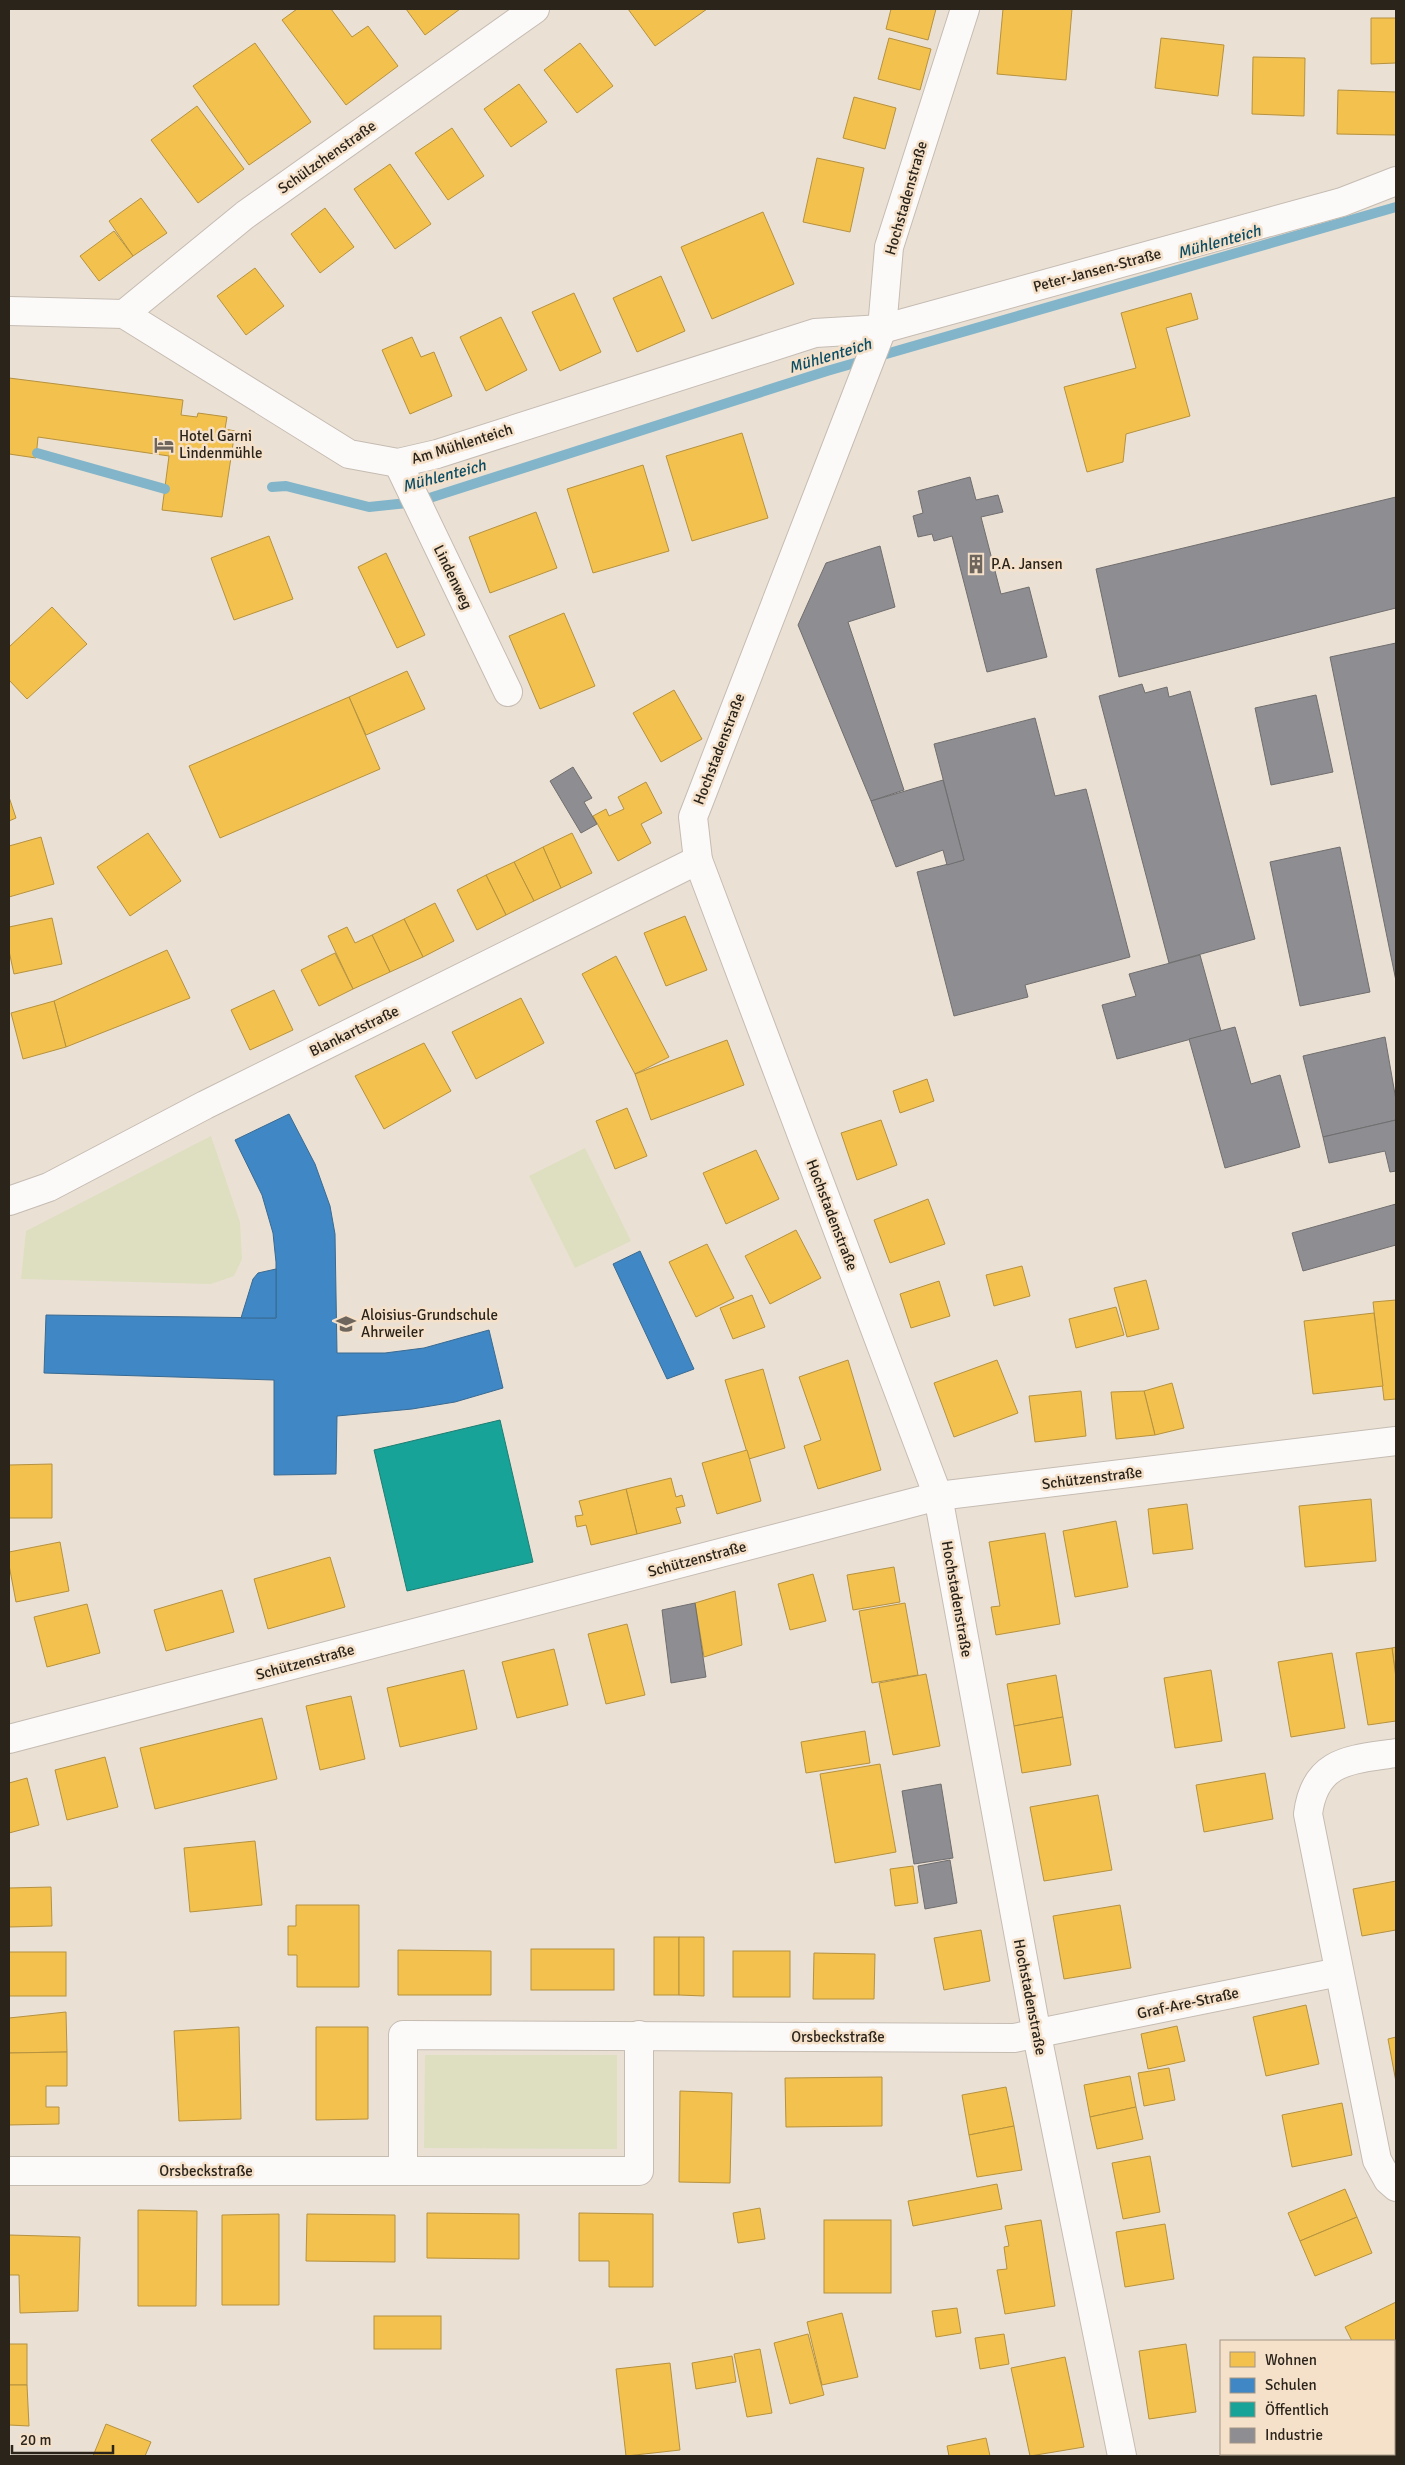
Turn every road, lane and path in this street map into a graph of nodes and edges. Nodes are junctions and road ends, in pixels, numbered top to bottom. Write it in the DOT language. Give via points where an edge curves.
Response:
graph roads {
  1 [pos="535,9"];
  2 [pos="965,9"];
  3 [pos="1396,180"];
  4 [pos="9,311"];
  5 [pos="124,314"];
  6 [pos="879,337"];
  7 [pos="398,463"];
  8 [pos="508,692"];
  9 [pos="698,860"];
  10 [pos="9,1201"];
  11 [pos="1396,1441"];
  12 [pos="938,1496"];
  13 [pos="9,1739"];
  14 [pos="1396,1753"];
  15 [pos="1339,1972"];
  16 [pos="638,2035"];
  17 [pos="1037,2035"];
  18 [pos="9,2171"];
  19 [pos="403,2171"];
  20 [pos="1396,2187"];
  21 [pos="1122,2456"];
  1 -- 5 [label="street, Schülzchenstraße" via="245,215"];
  2 -- 6 [label="street, Hochstadenstraße" via="889,247"];
  3 -- 6 [label="street, Peter-Jansen-Straße" via="1342,202"];
  4 -- 5 [label="street"];
  5 -- 7 [label="street, Am Mühlenteich" via="349,454"];
  6 -- 7 [label="street, Am Mühlenteich" via="814,333 436,454"];
  6 -- 9 [label="street, Hochstadenstraße" via="693,817"];
  7 -- 8 [label="street, Lindenweg"];
  9 -- 10 [label="street, Blankartstraße" via="234,1090 49,1187"];
  9 -- 12 [label="street, Hochstadenstraße"];
  11 -- 12 [label="street, Schützenstraße"];
  12 -- 13 [label="street, Schützenstraße"];
  12 -- 17 [label="street, Hochstadenstraße"];
  14 -- 15 [label="street" via="1351,1760 1333,1768 1319,1778 1310,1798 1308,1814"];
  15 -- 17 [label="street, Graf-Are-Straße"];
  15 -- 20 [label="street" via="1377,2160 1388,2180"];
  16 -- 17 [label="street, Orsbeckstraße" via="1014,2038"];
  16 -- 19 [label="street, Orsbeckstraße" via="403,2035"];
  16 -- 19 [label="street, Orsbeckstraße" via="638,2171"];
  17 -- 21 [label="street, Hochstadenstraße"];
  18 -- 19 [label="street, Orsbeckstraße"];
}
